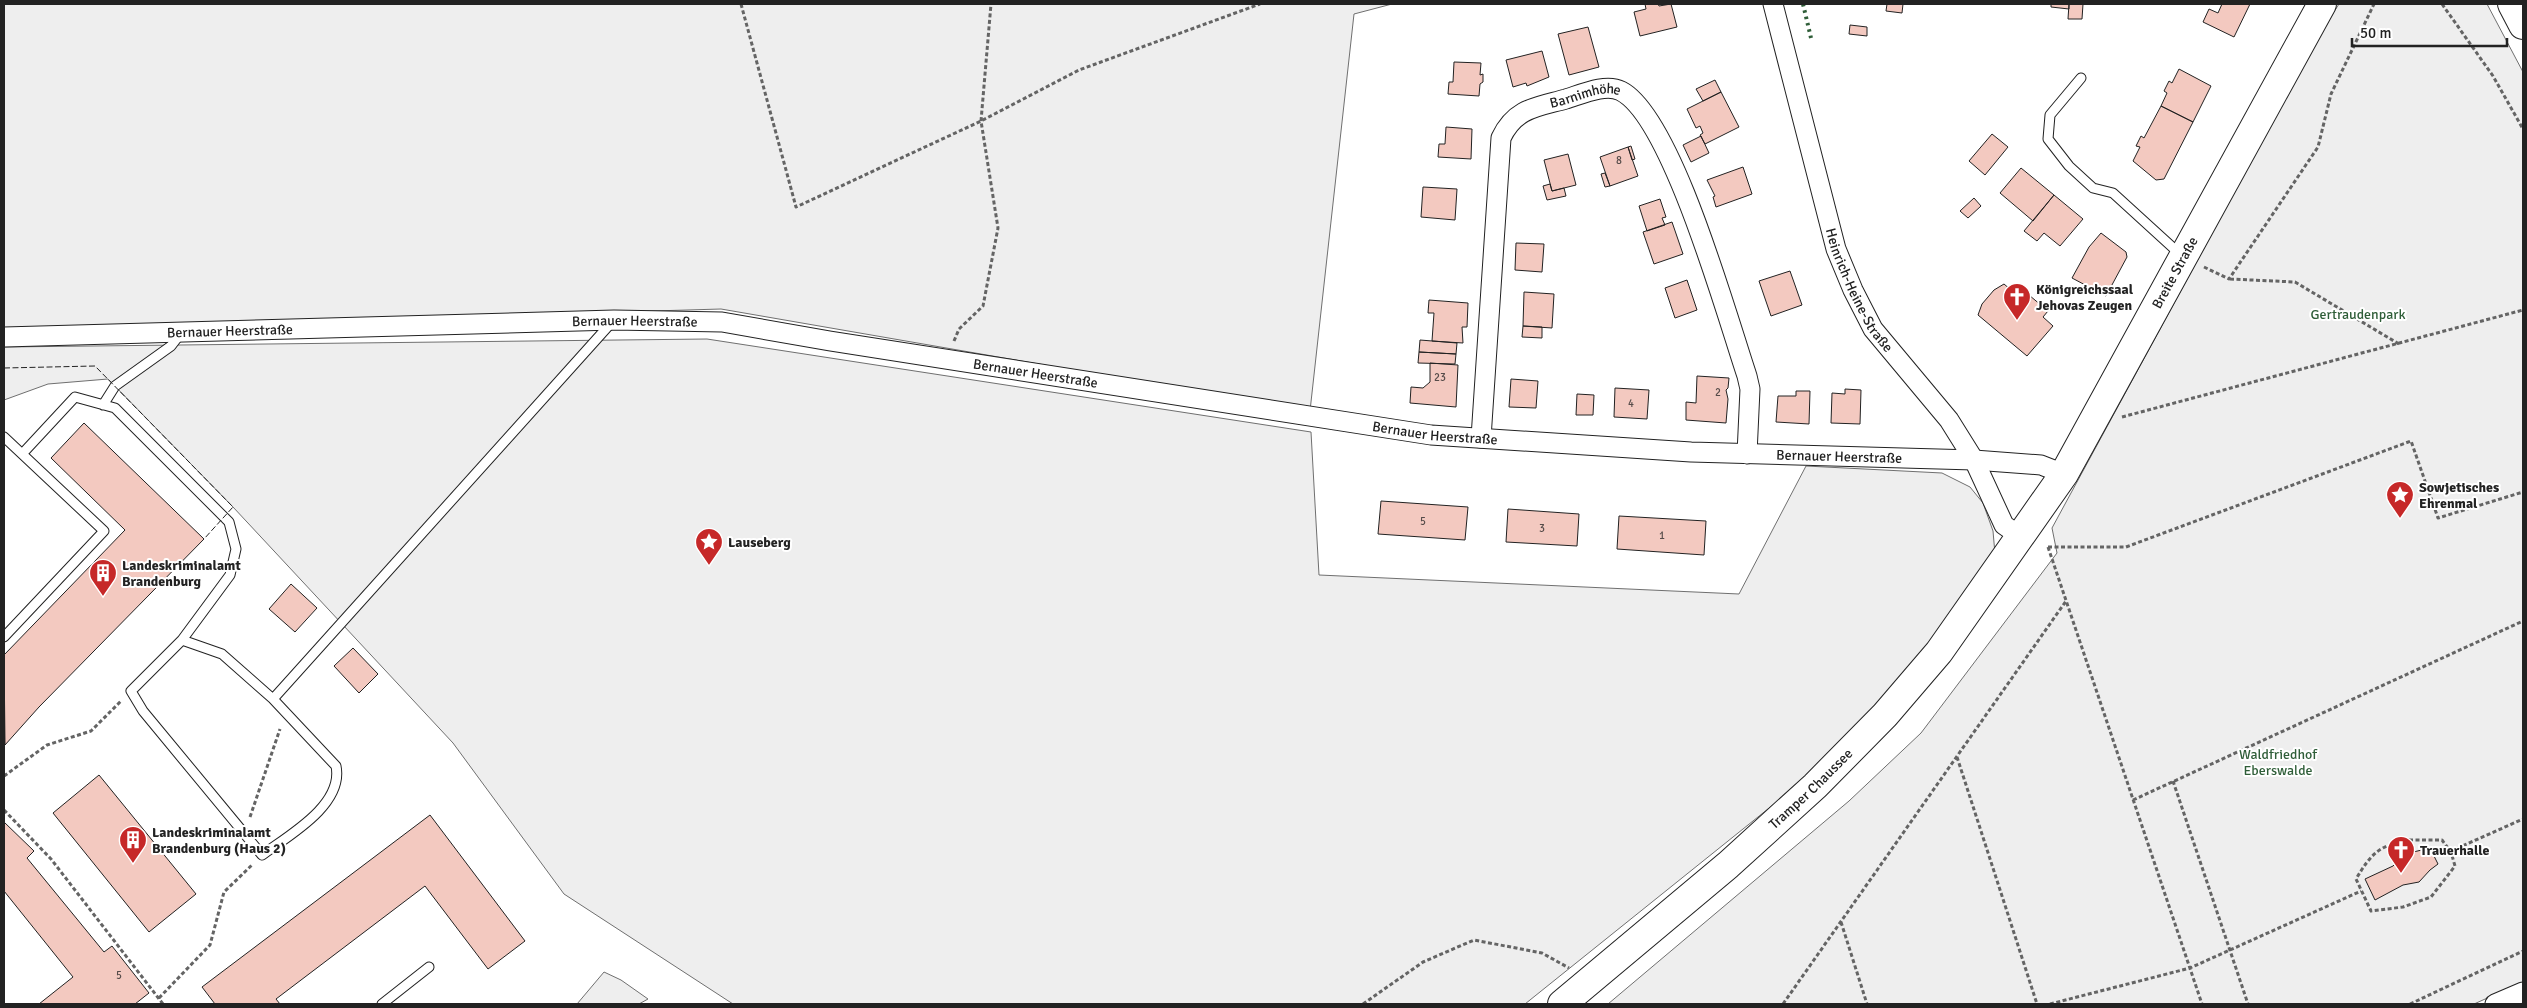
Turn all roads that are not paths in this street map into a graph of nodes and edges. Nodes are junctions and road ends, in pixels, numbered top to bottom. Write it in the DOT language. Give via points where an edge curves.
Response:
graph roads {
  1 [pos="1773,4"];
  2 [pos="2322,4"];
  3 [pos="2512,4"];
  4 [pos="2523,25"];
  5 [pos="2081,78"];
  6 [pos="2183,257"];
  7 [pos="614,320"];
  8 [pos="181,333"];
  9 [pos="4,337"];
  10 [pos="103,405"];
  11 [pos="4,437"];
  12 [pos="1481,438"];
  13 [pos="23,453"];
  14 [pos="1747,454"];
  15 [pos="1974,460"];
  16 [pos="2064,474"];
  17 [pos="2021,538"];
  18 [pos="4,637"];
  19 [pos="182,640"];
  20 [pos="273,699"];
  21 [pos="429,967"];
  22 [pos="2523,992"];
  23 [pos="382,1004"];
  24 [pos="1562,1004"];
  25 [pos="2496,1004"];
  1 -- 15 [label="street, Heinrich-Heine-Straße" via="1836,249 1852,290 1873,329 1949,420"];
  2 -- 6 [label="main road, Breite Straße"];
  3 -- 4 [label="main road"];
  5 -- 6 [label="lane" via="2050,116 2048,139 2069,166 2093,188 2113,193"];
  6 -- 16 [label="main road, Breite Straße"];
  7 -- 8 [label="street, Bernauer Heerstraße"];
  7 -- 12 [label="street, Bernauer Heerstraße" via="722,322 1431,435"];
  7 -- 20 [label="lane"];
  8 -- 9 [label="street, Bernauer Heerstraße"];
  8 -- 10 [label="lane" via="171,346 114,386"];
  10 -- 13 [label="lane" via="75,397"];
  10 -- 19 [label="lane" via="115,408 229,522 236,549 230,575"];
  11 -- 13 [label="lane"];
  12 -- 14 [label="street, Bernauer Heerstraße"];
  12 -- 14 [label="street, Barnimhöhe" via="1501,138 1508,124 1523,111 1600,89 1620,90 1638,103 1650,120 1686,197 1748,376"];
  13 -- 18 [label="lane" via="104,531"];
  14 -- 15 [label="street, Bernauer Heerstraße"];
  15 -- 16 [label="street, Bernauer Heerstraße" via="2041,465"];
  15 -- 17 [label="street, Heinrich-Heine-Straße" via="2004,525"];
  16 -- 17 [label="main road, Breite Straße"];
  17 -- 24 [label="main road, Tramper Chaussee" via="1940,652 1878,722 1793,806"];
  19 -- 20 [label="lane" via="222,654"];
  19 -- 20 [label="lane" via="131,691 143,711 262,855 312,819 329,799 338,773 336,766"];
  21 -- 23 [label="lane"];
  22 -- 25 [label="street"];
}
